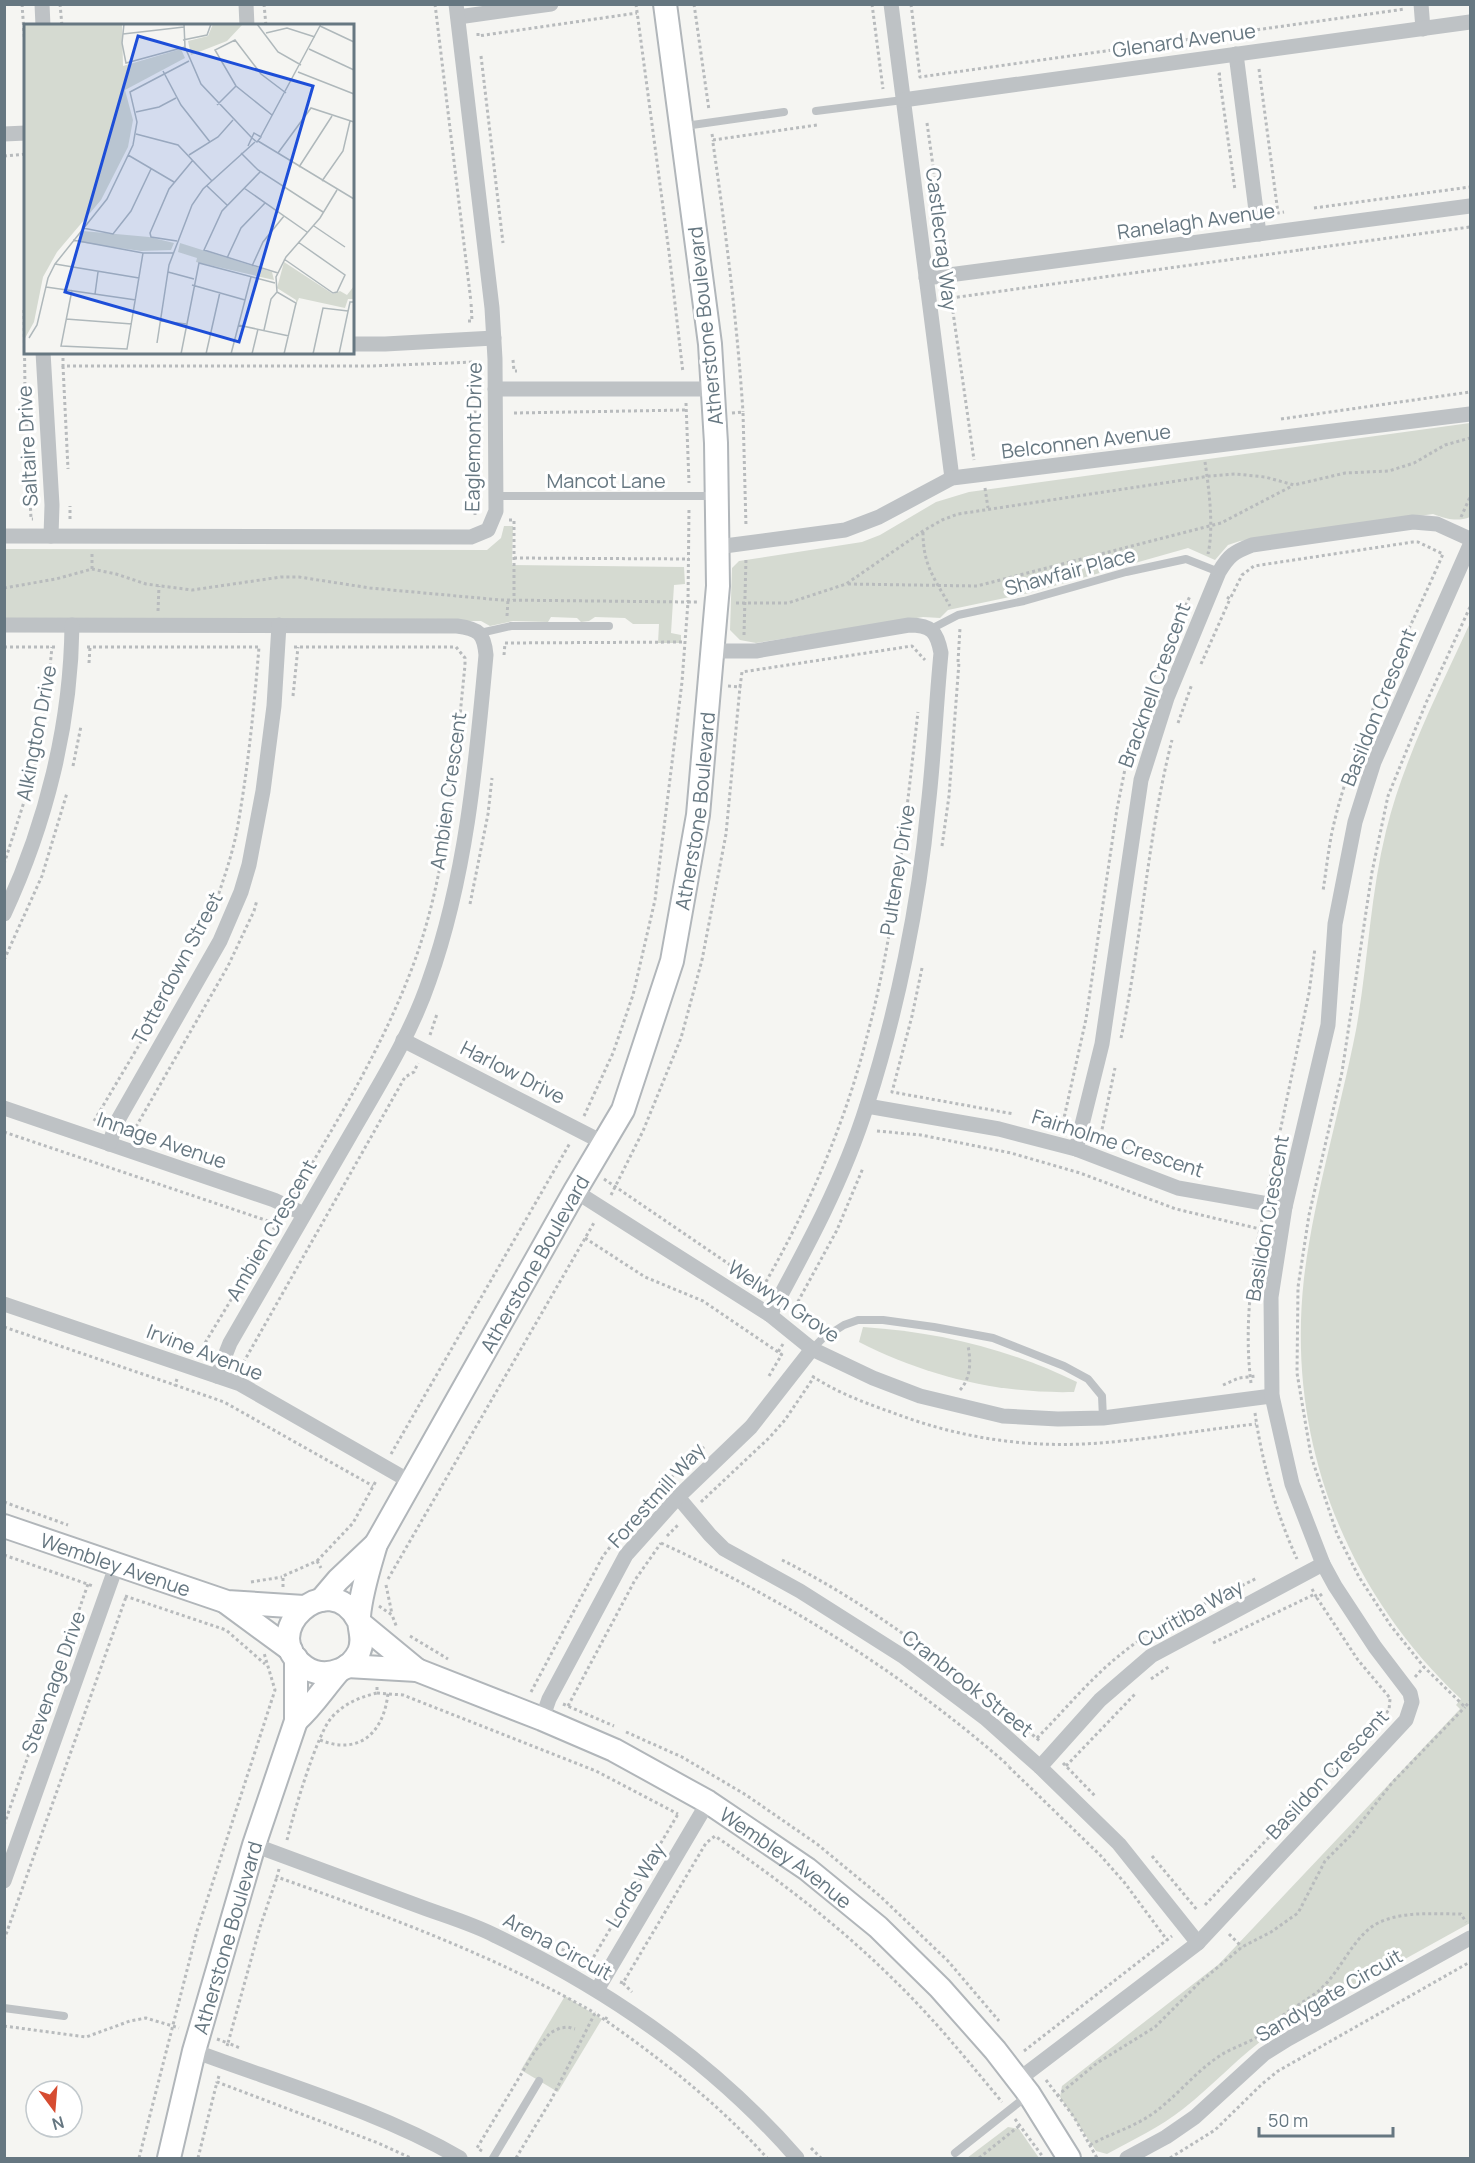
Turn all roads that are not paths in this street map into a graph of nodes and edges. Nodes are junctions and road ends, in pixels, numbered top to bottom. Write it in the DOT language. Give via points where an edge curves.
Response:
graph roads {
  1 [pos="42,4"];
  2 [pos="246,4"];
  3 [pos="551,4"];
  4 [pos="665,4"];
  5 [pos="891,4"];
  6 [pos="1421,6"];
  7 [pos="457,11"];
  8 [pos="1470,22"];
  9 [pos="44,24"];
  10 [pos="247,24"];
  11 [pos="1423,28"];
  12 [pos="1236,54"];
  13 [pos="903,99"];
  14 [pos="816,111"];
  15 [pos="784,112"];
  16 [pos="682,126"];
  17 [pos="24,133"];
  18 [pos="4,134"];
  19 [pos="1470,206"];
  20 [pos="1259,234"];
  21 [pos="926,278"];
  22 [pos="494,338"];
  23 [pos="354,344"];
  24 [pos="43,354"];
  25 [pos="495,389"];
  26 [pos="713,389"];
  27 [pos="1470,414"];
  28 [pos="952,472"];
  29 [pos="496,496"];
  30 [pos="717,496"];
  31 [pos="4,536"];
  32 [pos="51,536"];
  33 [pos="1470,539"];
  34 [pos="1470,544"];
  35 [pos="717,547"];
  36 [pos="1219,572"];
  37 [pos="4,625"];
  38 [pos="72,625"];
  39 [pos="279,625"];
  40 [pos="609,626"];
  41 [pos="931,630"];
  42 [pos="480,633"];
  43 [pos="713,651"];
  44 [pos="4,914"];
  45 [pos="403,1040"];
  46 [pos="867,1106"];
  47 [pos="4,1108"];
  48 [pos="604,1143"];
  49 [pos="110,1144"];
  50 [pos="1076,1149"];
  51 [pos="575,1191"];
  52 [pos="1286,1207"];
  53 [pos="304,1214"];
  54 [pos="4,1304"];
  55 [pos="770,1315"];
  56 [pos="812,1349"];
  57 [pos="217,1376"];
  58 [pos="1272,1396"];
  59 [pos="1103,1418"];
  60 [pos="411,1482"];
  61 [pos="678,1497"];
  62 [pos="4,1526"];
  63 [pos="376,1544"];
  64 [pos="117,1564"];
  65 [pos="1323,1564"];
  66 [pos="227,1602"];
  67 [pos="313,1603"];
  68 [pos="359,1621"];
  69 [pos="293,1654"];
  70 [pos="343,1669"];
  71 [pos="417,1670"];
  72 [pos="545,1709"];
  73 [pos="296,1721"];
  74 [pos="1040,1767"];
  75 [pos="708,1802"];
  76 [pos="254,1845"];
  77 [pos="4,1881"];
  78 [pos="1470,1938"];
  79 [pos="1198,1942"];
  80 [pos="597,1990"];
  81 [pos="4,2008"];
  82 [pos="64,2016"];
  83 [pos="194,2051"];
  84 [pos="539,2081"];
  85 [pos="1029,2095"];
  86 [pos="955,2153"];
  87 [pos="169,2158"];
  88 [pos="460,2158"];
  89 [pos="493,2158"];
  90 [pos="797,2158"];
  91 [pos="1069,2158"];
  92 [pos="1127,2158"];
  1 -- 9 [label="street"];
  2 -- 10 [label="street"];
  3 -- 7 [label="street" via="476,14"];
  4 -- 16 [label="street, Atherstone Boulevard"];
  5 -- 13 [label="street, Castlecrag Way"];
  6 -- 11 [label="street"];
  7 -- 22 [label="street, Eaglemont Drive"];
  8 -- 11 [label="street, Glenard Avenue"];
  11 -- 12 [label="street, Glenard Avenue"];
  12 -- 13 [label="street, Glenard Avenue"];
  12 -- 20 [label="street"];
  13 -- 14 [label="lane"];
  13 -- 21 [label="street, Castlecrag Way"];
  15 -- 16 [label="lane"];
  16 -- 26 [label="street, Atherstone Boulevard"];
  17 -- 18 [label="street"];
  19 -- 20 [label="street, Ranelagh Avenue"];
  20 -- 21 [label="street, Ranelagh Avenue"];
  21 -- 28 [label="street, Castlecrag Way"];
  22 -- 23 [label="street"];
  22 -- 25 [label="street, Eaglemont Drive"];
  24 -- 32 [label="street, Saltaire Drive"];
  25 -- 26 [label="street"];
  25 -- 29 [label="street, Eaglemont Drive"];
  26 -- 30 [label="street, Atherstone Boulevard"];
  27 -- 28 [label="street, Belconnen Avenue"];
  28 -- 35 [label="street, Belconnen Avenue" via="879,517 845,530"];
  29 -- 30 [label="lane, Mancot Lane"];
  29 -- 32 [label="street, Eaglemont Drive" via="496,512 488,530 471,537"];
  30 -- 35 [label="street, Atherstone Boulevard"];
  31 -- 32 [label="street, Eaglemont Drive"];
  33 -- 36 [label="street, Bracknell Crescent" via="1437,524 1413,522 1252,545 1233,553"];
  34 -- 52 [label="street, Basildon Crescent" via="1374,762 1355,822 1335,924 1328,1025"];
  35 -- 43 [label="street, Atherstone Boulevard"];
  36 -- 41 [label="lane, Shawfair Place" via="1186,559 1024,602 958,615"];
  36 -- 50 [label="street, Bracknell Crescent" via="1167,698 1140,780 1102,1044"];
  37 -- 38 [label="street"];
  38 -- 39 [label="street"];
  38 -- 44 [label="street, Alkington Drive" via="68,690 56,760 37,830"];
  39 -- 42 [label="street" via="457,626"];
  39 -- 49 [label="street, Totterdown Street" via="263,791 241,892 220,941 117,1120"];
  40 -- 42 [label="lane" via="511,626"];
  41 -- 43 [label="street" via="909,625 756,651"];
  41 -- 46 [label="street, Pulteney Drive" via="941,653 928,809 912,918 888,1036"];
  42 -- 45 [label="street, Ambien Crescent" via="486,655 479,732 456,882 429,983"];
  43 -- 48 [label="street, Atherstone Boulevard" via="698,815 672,961 623,1110"];
  45 -- 48 [label="street, Harlow Drive"];
  45 -- 53 [label="street, Ambien Crescent"];
  46 -- 50 [label="street, Fairholme Crescent" via="999,1129"];
  46 -- 55 [label="street, Pulteney Drive" via="832,1197"];
  47 -- 49 [label="street, Innage Avenue"];
  48 -- 51 [label="street, Atherstone Boulevard"];
  49 -- 53 [label="street, Innage Avenue"];
  50 -- 52 [label="street, Fairholme Crescent" via="1178,1188"];
  51 -- 55 [label="street, Welwyn Grove"];
  51 -- 60 [label="street, Atherstone Boulevard"];
  52 -- 58 [label="street, Basildon Crescent" via="1271,1297"];
  53 -- 57 [label="street, Ambien Crescent" via="230,1343"];
  54 -- 57 [label="street, Irvine Avenue"];
  55 -- 56 [label="street, Welwyn Grove"];
  56 -- 59 [label="street, Welwyn Grove" via="920,1396 1003,1416"];
  56 -- 59 [label="lane" via="829,1334 858,1320 882,1320 993,1338 1088,1378 1102,1396"];
  56 -- 61 [label="street, Forestmill Way" via="751,1426"];
  57 -- 60 [label="street, Irvine Avenue" via="252,1390"];
  58 -- 59 [label="street, Welwyn Grove"];
  58 -- 65 [label="street, Basildon Crescent" via="1292,1484"];
  60 -- 63 [label="street, Atherstone Boulevard"];
  61 -- 72 [label="street, Forestmill Way" via="627,1555"];
  61 -- 74 [label="street, Cranbrook Street" via="724,1549 800,1591 904,1657"];
  62 -- 64 [label="street, Wembley Avenue"];
  63 -- 67 [label="street, Atherstone Boulevard"];
  63 -- 68 [label="street, Atherstone Boulevard" via="362,1593"];
  64 -- 66 [label="street, Wembley Avenue"];
  64 -- 77 [label="street, Stevenage Drive"];
  65 -- 74 [label="street, Curitiba Way" via="1151,1656 1100,1700"];
  65 -- 79 [label="street, Basildon Crescent" via="1375,1647 1406,1686 1412,1702 1406,1720"];
  66 -- 67 [label="street, Wembley Avenue" via="280,1606"];
  66 -- 69 [label="street, Wembley Avenue"];
  67 -- 68 [label="street" via="340,1603"];
  67 -- 69 [label="street" via="292,1622 289,1631"];
  68 -- 70 [label="street" via="362,1642"];
  68 -- 71 [label="street, Wembley Avenue" via="398,1637"];
  69 -- 70 [label="street" via="320,1673"];
  69 -- 73 [label="street, Atherstone Boulevard"];
  70 -- 71 [label="street, Wembley Avenue"];
  70 -- 73 [label="street, Atherstone Boulevard"];
  71 -- 72 [label="street, Wembley Avenue"];
  72 -- 75 [label="street, Wembley Avenue"];
  73 -- 76 [label="street, Atherstone Boulevard"];
  74 -- 79 [label="street, Cranbrook Street" via="1119,1844"];
  75 -- 80 [label="street, Lords Way"];
  75 -- 85 [label="street, Wembley Avenue" via="807,1869 878,1927 940,1989"];
  76 -- 80 [label="street, Arena Circuit" via="495,1935"];
  76 -- 83 [label="street, Atherstone Boulevard"];
  78 -- 92 [label="street, Sandygate Circuit" via="1264,2054 1195,2117 1166,2138"];
  79 -- 85 [label="street, Basildon Crescent" via="1036,2065"];
  80 -- 90 [label="street, Arena Circuit" via="655,2029 726,2088"];
  81 -- 82 [label="lane"];
  83 -- 87 [label="street, Atherstone Boulevard"];
  83 -- 88 [label="street" via="386,2122"];
  84 -- 89 [label="lane"];
  85 -- 86 [label="lane"];
  85 -- 91 [label="street, Wembley Avenue"];
}
